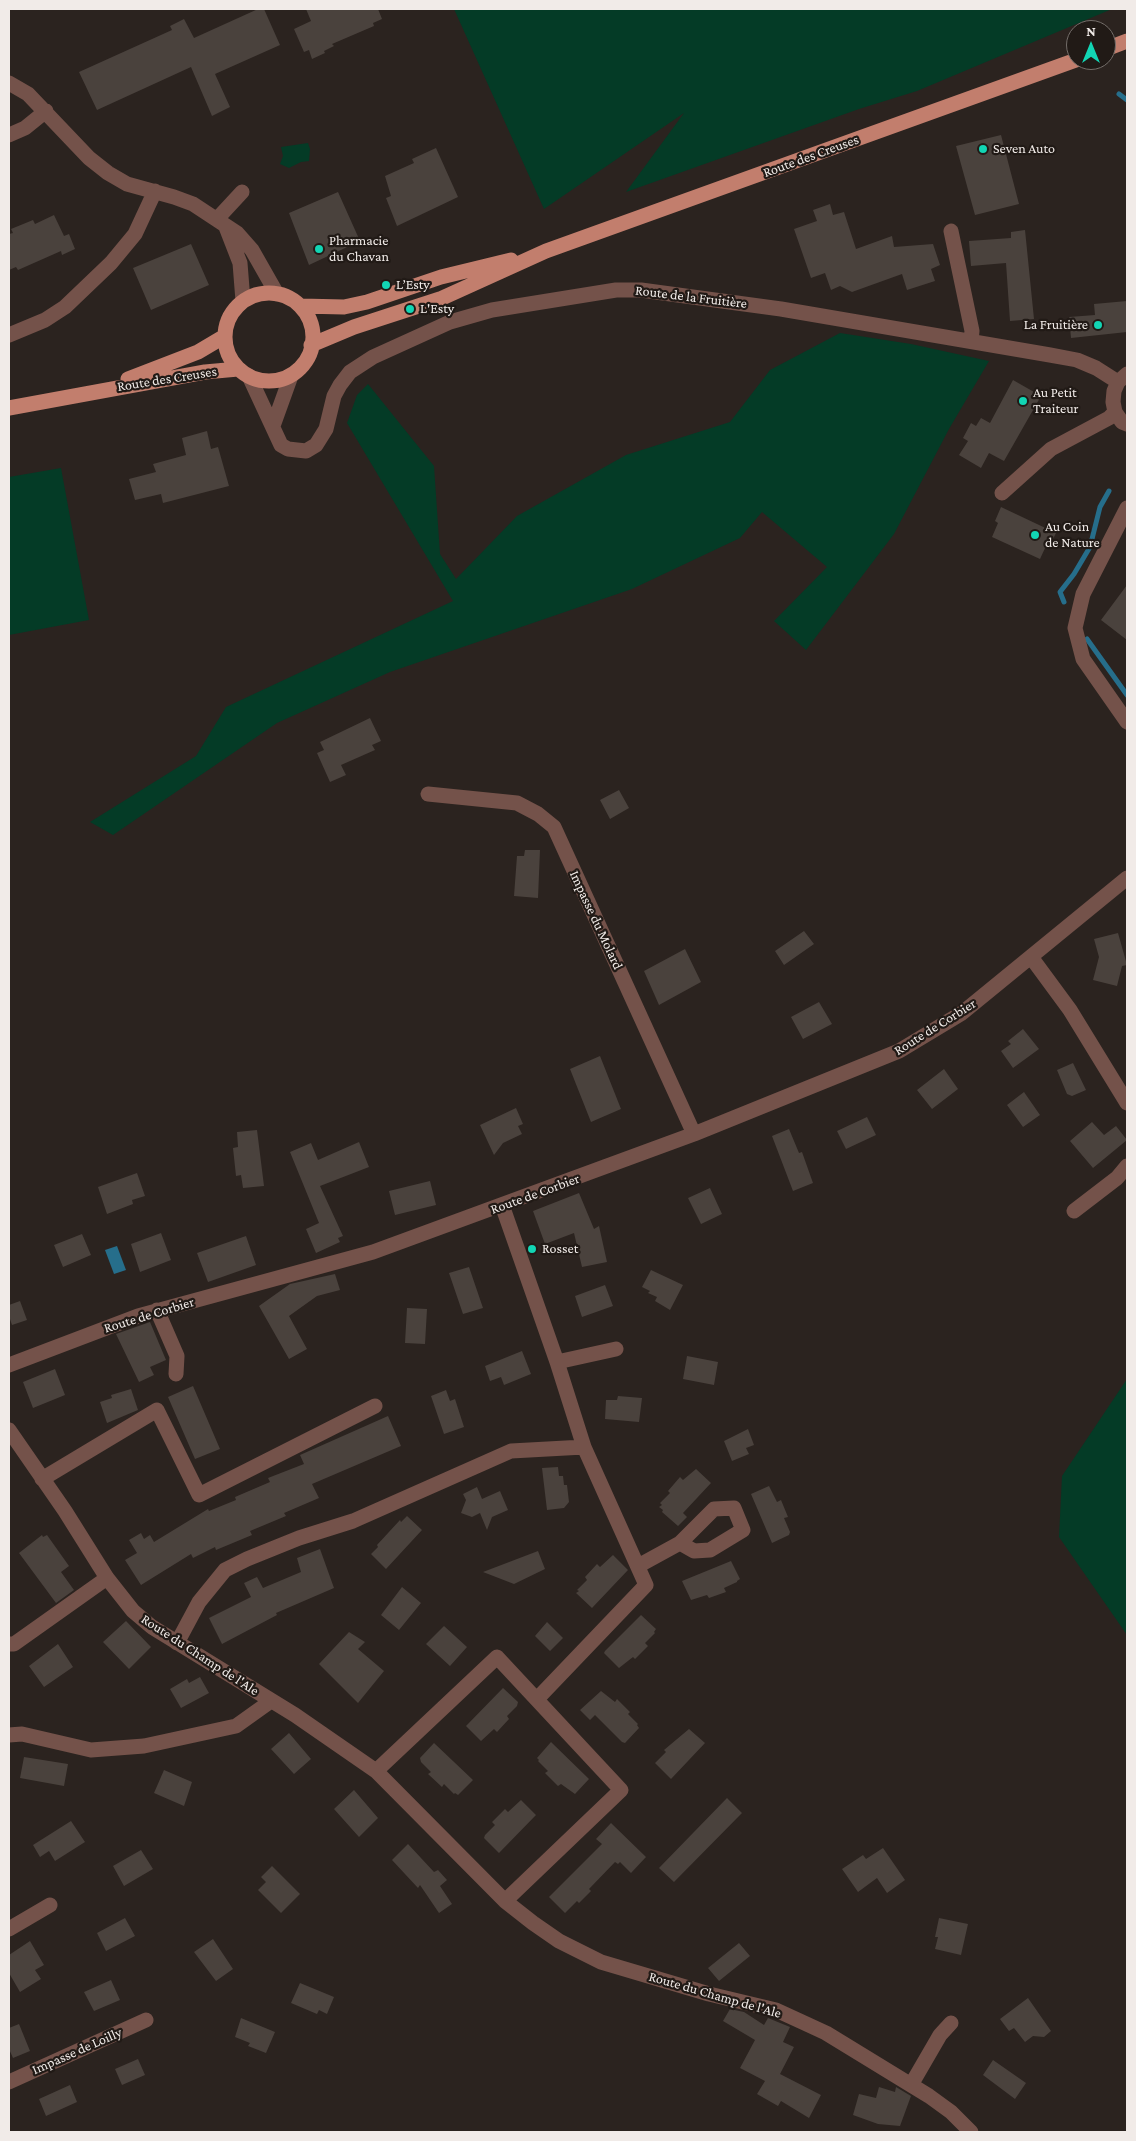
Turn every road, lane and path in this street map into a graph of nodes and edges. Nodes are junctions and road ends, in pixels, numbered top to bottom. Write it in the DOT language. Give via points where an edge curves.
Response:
graph roads {
  1 [pos="1066,64"];
  2 [pos="9,83"];
  3 [pos="46,111"];
  4 [pos="9,135"];
  5 [pos="154,191"];
  6 [pos="242,192"];
  7 [pos="221,222"];
  8 [pos="951,231"];
  9 [pos="546,251"];
  10 [pos="277,294"];
  11 [pos="244,301"];
  12 [pos="301,306"];
  13 [pos="9,335"];
  14 [pos="225,336"];
  15 [pos="971,341"];
  16 [pos="311,345"];
  17 [pos="244,372"];
  18 [pos="291,376"];
  19 [pos="1123,378"];
  20 [pos="96,391"];
  21 [pos="9,408"];
  22 [pos="1115,412"];
  23 [pos="1127,424"];
  24 [pos="273,426"];
  25 [pos="1002,493"];
  26 [pos="1127,508"];
  27 [pos="1127,722"];
  28 [pos="428,794"];
  29 [pos="1127,878"];
  30 [pos="1031,957"];
  31 [pos="1127,1103"];
  32 [pos="694,1134"];
  33 [pos="1127,1166"];
  34 [pos="502,1206"];
  35 [pos="1074,1211"];
  36 [pos="157,1310"];
  37 [pos="616,1349"];
  38 [pos="558,1362"];
  39 [pos="9,1365"];
  40 [pos="176,1374"];
  41 [pos="375,1406"];
  42 [pos="9,1430"];
  43 [pos="584,1447"];
  44 [pos="42,1478"];
  45 [pos="680,1543"];
  46 [pos="638,1566"];
  47 [pos="106,1578"];
  48 [pos="177,1643"];
  49 [pos="9,1644"];
  50 [pos="537,1699"];
  51 [pos="271,1701"];
  52 [pos="9,1735"];
  53 [pos="376,1771"];
  54 [pos="505,1901"];
  55 [pos="50,1905"];
  56 [pos="9,1929"];
  57 [pos="146,2020"];
  58 [pos="951,2023"];
  59 [pos="9,2082"];
  60 [pos="911,2085"];
  61 [pos="971,2132"];
  1 -- 9 [label="main road, Route des Creuses"];
  2 -- 3 [label="street" via="28,94"];
  3 -- 4 [label="street" via="25,128"];
  3 -- 5 [label="street" via="89,158 108,173 127,184"];
  5 -- 7 [label="street" via="193,204"];
  5 -- 13 [label="street" via="135,234 111,263 65,306 45,320"];
  6 -- 7 [label="street"];
  7 -- 10 [label="street" via="237,233 252,250"];
  7 -- 11 [label="street" via="240,263"];
  8 -- 15 [label="street" via="972,331"];
  9 -- 12 [label="main road, Route des Creuses" via="441,277 367,302 344,307"];
  9 -- 16 [label="main road, Route des Creuses" via="440,299"];
  10 -- 11 [label="main road" via="257,295"];
  10 -- 12 [label="main road, Route des Creuses"];
  11 -- 14 [label="main road" via="234,310"];
  12 -- 16 [label="main road" via="312,327"];
  14 -- 17 [label="main road, Route des Creuses" via="231,359"];
  14 -- 20 [label="main road, Route des Creuses" via="198,352"];
  15 -- 19 [label="street, Route de la Fruitière" via="1077,360"];
  15 -- 24 [label="street, Route de la Fruitière" via="662,292 616,290 492,310 450,322 373,357 350,372 340,385 326,429 316,445 306,451 288,449 281,444"];
  16 -- 18 [label="main road" via="309,356"];
  17 -- 18 [label="main road, Route des Creuses" via="261,380 274,381"];
  17 -- 20 [label="main road, Route des Creuses" via="205,372"];
  17 -- 24 [label="street, Route de la Fruitière"];
  18 -- 24 [label="street"];
  19 -- 22 [label="street" via="1114,391"];
  20 -- 21 [label="main road, Route des Creuses"];
  22 -- 23 [label="street"];
  22 -- 25 [label="street" via="1051,449"];
  26 -- 27 [label="street" via="1083,594 1075,628 1083,659"];
  28 -- 32 [label="street, Impasse du Molard" via="517,803 538,814 554,828"];
  29 -- 30 [label="street, Route de Corbier"];
  30 -- 31 [label="street" via="1070,1010"];
  30 -- 32 [label="street, Route de Corbier" via="962,1013 899,1051"];
  32 -- 34 [label="street, Route de Corbier"];
  33 -- 35 [label="street" via="1117,1178"];
  34 -- 36 [label="street, Route de Corbier" via="373,1252"];
  34 -- 38 [label="street"];
  36 -- 39 [label="street, Route de Corbier"];
  36 -- 40 [label="street" via="177,1356"];
  37 -- 38 [label="street"];
  38 -- 43 [label="street"];
  41 -- 44 [label="street" via="200,1495 157,1410"];
  42 -- 44 [label="street, Route du Champ de l'Ale"];
  43 -- 46 [label="street"];
  43 -- 48 [label="street" via="512,1451 353,1521 247,1559 225,1570 199,1602"];
  44 -- 47 [label="street, Route du Champ de l'Ale"];
  45 -- 46 [label="street"];
  46 -- 50 [label="street" via="646,1585"];
  47 -- 48 [label="street, Route du Champ de l'Ale" via="133,1611"];
  47 -- 49 [label="street" via="14,1644"];
  48 -- 51 [label="street, Route du Champ de l'Ale"];
  50 -- 53 [label="street" via="497,1657"];
  50 -- 54 [label="street" via="621,1790"];
  51 -- 52 [label="street" via="236,1726 144,1746 92,1750 22,1734"];
  51 -- 53 [label="street, Route du Champ de l'Ale"];
  53 -- 54 [label="street, Route du Champ de l'Ale"];
  54 -- 60 [label="street, Route du Champ de l'Ale" via="559,1941 588,1956 700,1992 780,2012 826,2033"];
  55 -- 56 [label="street"];
  57 -- 59 [label="street, Impasse de Loilly"];
  58 -- 60 [label="street" via="940,2035"];
  60 -- 61 [label="street, Route du Champ de l'Ale" via="951,2112"];
}
